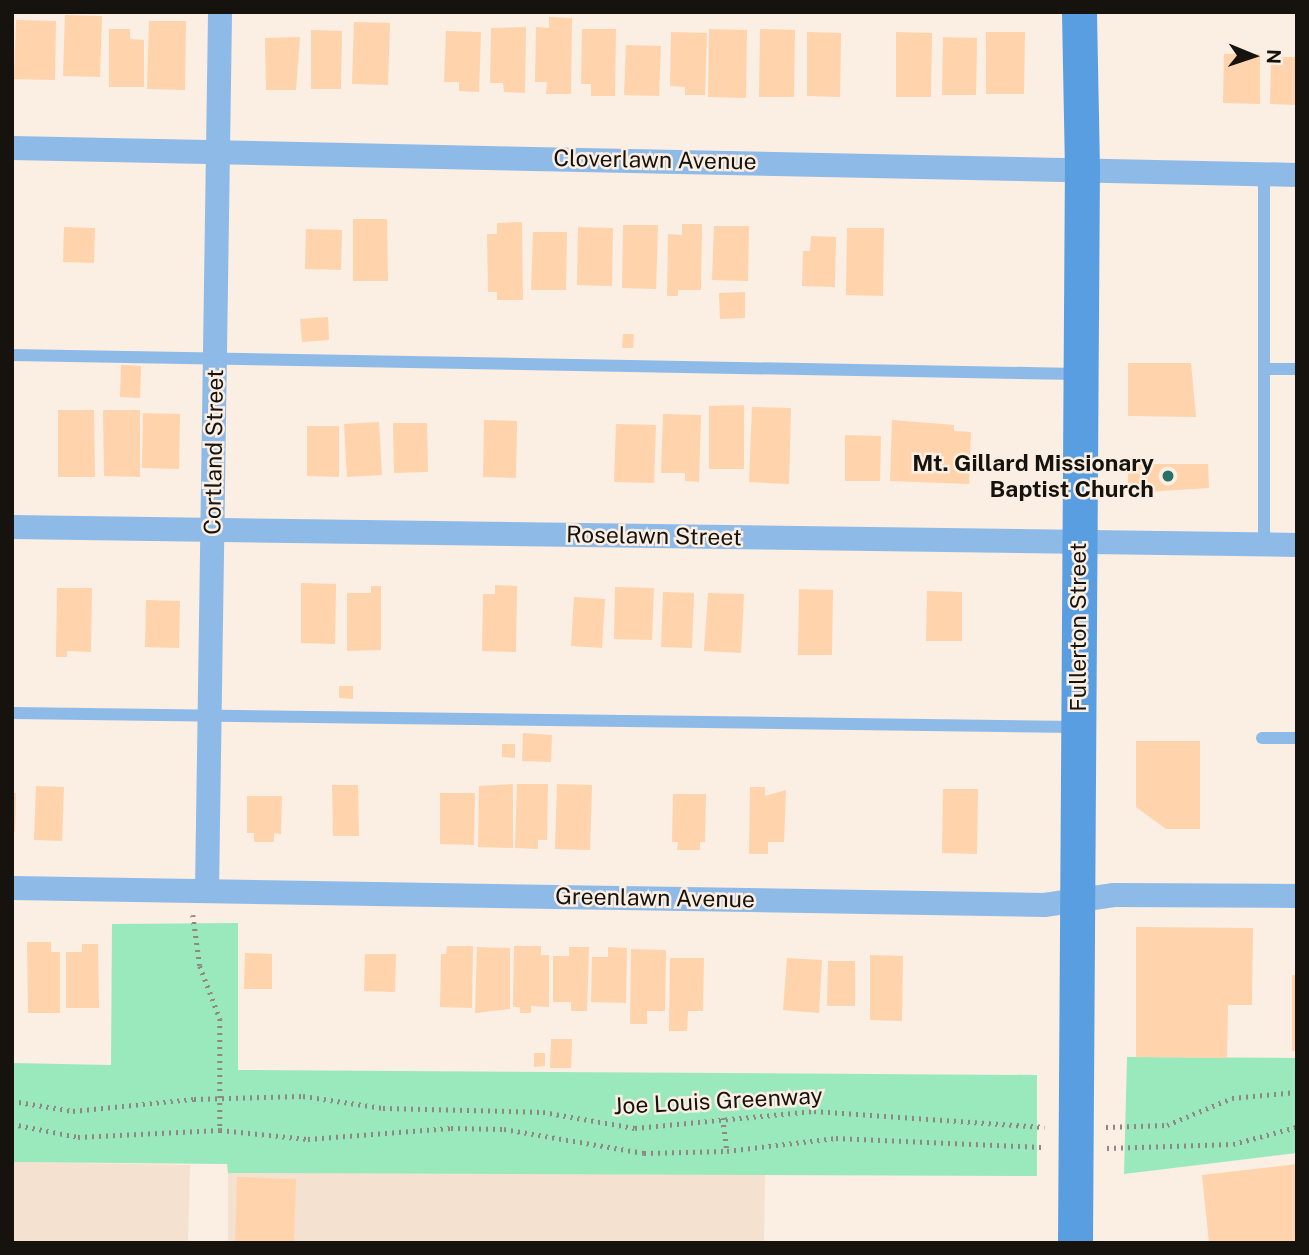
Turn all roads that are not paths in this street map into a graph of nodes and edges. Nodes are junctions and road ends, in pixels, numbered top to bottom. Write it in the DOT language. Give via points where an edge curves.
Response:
graph roads {
  1 [pos="220,12"];
  2 [pos="1079,12"];
  3 [pos="12,148"];
  4 [pos="218,151"];
  5 [pos="1082,169"];
  6 [pos="1264,174"];
  7 [pos="1297,175"];
  8 [pos="12,355"];
  9 [pos="215,358"];
  10 [pos="1264,369"];
  11 [pos="1297,369"];
  12 [pos="1078,374"];
  13 [pos="12,527"];
  14 [pos="212,530"];
  15 [pos="1077,542"];
  16 [pos="1264,545"];
  17 [pos="1297,545"];
  18 [pos="12,713"];
  19 [pos="210,716"];
  20 [pos="1078,727"];
  21 [pos="1262,738"];
  22 [pos="1297,738"];
  23 [pos="12,888"];
  24 [pos="207,891"];
  25 [pos="1297,896"];
  26 [pos="1077,900"];
  27 [pos="1075,1243"];
  1 -- 4 [label="street, Cortland Street"];
  2 -- 5 [label="street, Fullerton Street"];
  3 -- 4 [label="street, Cloverlawn Avenue"];
  4 -- 5 [label="street, Cloverlawn Avenue"];
  4 -- 9 [label="street, Cortland Street"];
  5 -- 6 [label="street, Cloverlawn Avenue"];
  5 -- 12 [label="street, Fullerton Street"];
  6 -- 7 [label="street, Cloverlawn Avenue"];
  6 -- 10 [label="lane"];
  8 -- 9 [label="lane"];
  9 -- 12 [label="lane"];
  9 -- 14 [label="street, Cortland Street"];
  10 -- 11 [label="lane"];
  10 -- 16 [label="lane"];
  12 -- 15 [label="street, Fullerton Street"];
  13 -- 14 [label="street, Roselawn Street"];
  14 -- 15 [label="street, Roselawn Street"];
  14 -- 19 [label="street, Cortland Street"];
  15 -- 16 [label="street, Roselawn Street"];
  15 -- 20 [label="street, Fullerton Street"];
  16 -- 17 [label="street, Roselawn Street"];
  18 -- 19 [label="lane"];
  19 -- 20 [label="lane"];
  19 -- 24 [label="street, Cortland Street"];
  20 -- 26 [label="street, Fullerton Street"];
  21 -- 22 [label="lane"];
  23 -- 24 [label="street, Greenlawn Avenue"];
  24 -- 26 [label="street, Greenlawn Avenue" via="1044,905"];
  25 -- 26 [label="street, Greenlawn Avenue" via="1114,895"];
  26 -- 27 [label="street, Fullerton Street"];
}
